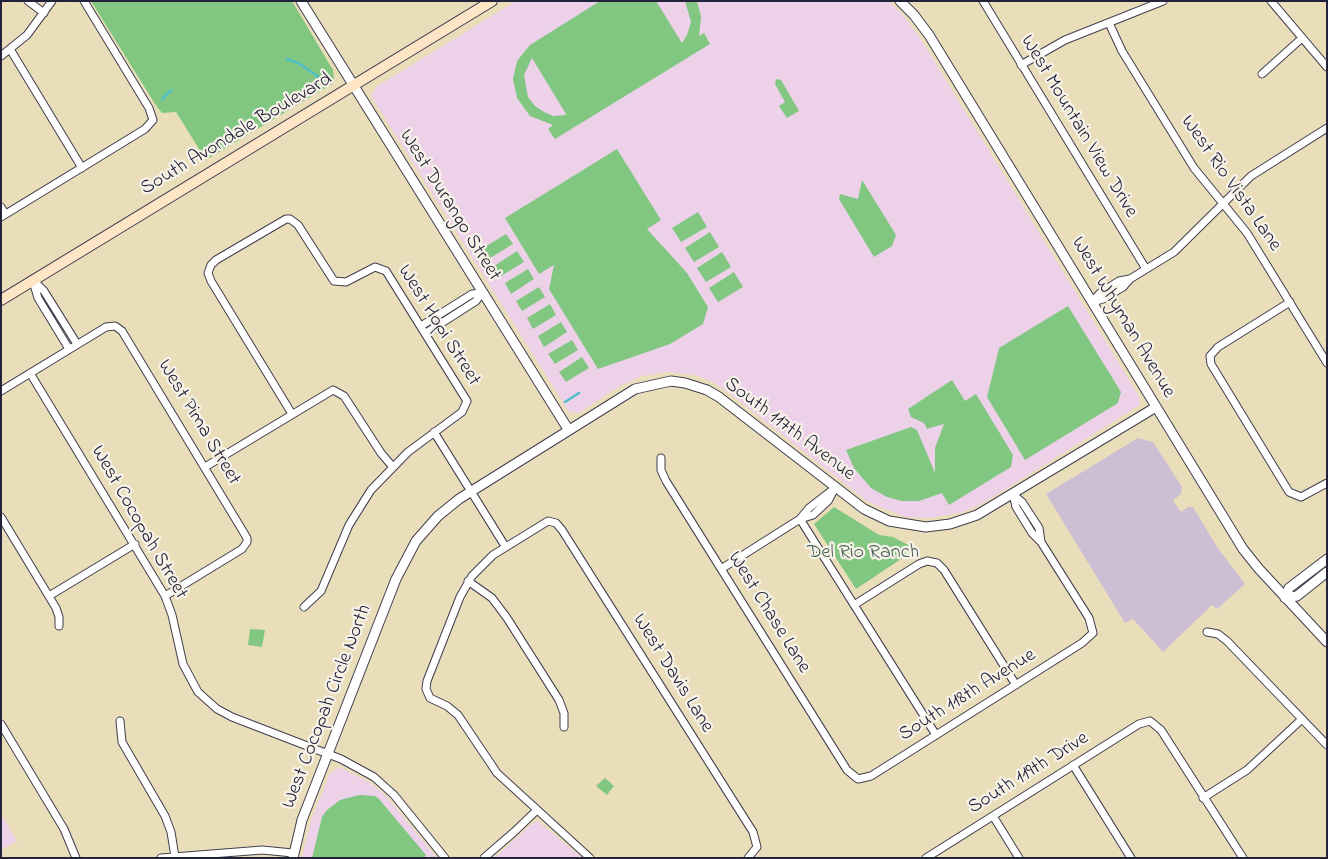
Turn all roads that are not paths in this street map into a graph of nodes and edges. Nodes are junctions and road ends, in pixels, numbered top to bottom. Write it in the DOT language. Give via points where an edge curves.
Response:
graph roads {
  1 [pos="28,1"];
  2 [pos="52,1"];
  3 [pos="84,1"];
  4 [pos="301,1"];
  5 [pos="492,1"];
  6 [pos="900,1"];
  7 [pos="983,1"];
  8 [pos="1163,1"];
  9 [pos="1271,1"];
  10 [pos="44,13"];
  11 [pos="1109,23"];
  12 [pos="1302,38"];
  13 [pos="10,50"];
  14 [pos="1,56"];
  15 [pos="1021,64"];
  16 [pos="1327,67"];
  17 [pos="1262,74"];
  18 [pos="352,86"];
  19 [pos="1327,128"];
  20 [pos="82,168"];
  21 [pos="1222,204"];
  22 [pos="3,213"];
  23 [pos="1146,269"];
  24 [pos="33,280"];
  25 [pos="482,293"];
  26 [pos="1,300"];
  27 [pos="1092,302"];
  28 [pos="1290,302"];
  29 [pos="421,326"];
  30 [pos="426,333"];
  31 [pos="77,344"];
  32 [pos="69,349"];
  33 [pos="1327,363"];
  34 [pos="30,373"];
  35 [pos="1,391"];
  36 [pos="1156,407"];
  37 [pos="292,414"];
  38 [pos="568,429"];
  39 [pos="434,432"];
  40 [pos="661,458"];
  41 [pos="392,466"];
  42 [pos="205,467"];
  43 [pos="1327,483"];
  44 [pos="835,488"];
  45 [pos="471,491"];
  46 [pos="1013,494"];
  47 [pos="1,518"];
  48 [pos="800,519"];
  49 [pos="135,544"];
  50 [pos="505,546"];
  51 [pos="1327,559"];
  52 [pos="721,569"];
  53 [pos="401,570"];
  54 [pos="1327,572"];
  55 [pos="468,581"];
  56 [pos="49,596"];
  57 [pos="165,596"];
  58 [pos="1285,598"];
  59 [pos="854,606"];
  60 [pos="304,608"];
  61 [pos="59,626"];
  62 [pos="1207,632"];
  63 [pos="1327,642"];
  64 [pos="1016,685"];
  65 [pos="1302,719"];
  66 [pos="120,721"];
  67 [pos="1,724"];
  68 [pos="564,727"];
  69 [pos="936,735"];
  70 [pos="1327,746"];
  71 [pos="328,754"];
  72 [pos="1073,765"];
  73 [pos="858,779"];
  74 [pos="1204,798"];
  75 [pos="536,810"];
  76 [pos="993,816"];
  77 [pos="222,856"];
  78 [pos="293,856"];
  79 [pos="175,857"];
  80 [pos="76,858"];
  81 [pos="161,858"];
  82 [pos="445,858"];
  83 [pos="484,858"];
  84 [pos="590,858"];
  85 [pos="748,858"];
  86 [pos="926,858"];
  87 [pos="1019,858"];
  88 [pos="1131,858"];
  89 [pos="1243,858"];
  1 -- 10 [label="street"];
  2 -- 10 [label="street"];
  3 -- 20 [label="street" via="149,108 153,120 145,129"];
  4 -- 18 [label="street, West Durango Street"];
  5 -- 18 [label="main road, South Avondale Boulevard"];
  6 -- 27 [label="street, West Whyman Avenue" via="929,35"];
  7 -- 15 [label="street, West Mountain View Drive"];
  8 -- 11 [label="street"];
  9 -- 12 [label="street"];
  10 -- 13 [label="street"];
  11 -- 15 [label="street" via="1065,40"];
  11 -- 21 [label="street, West Rio Vista Lane" via="1127,60 1194,168"];
  12 -- 16 [label="street"];
  12 -- 17 [label="street"];
  13 -- 14 [label="street"];
  13 -- 20 [label="street"];
  15 -- 23 [label="street, West Mountain View Drive"];
  18 -- 24 [label="main road, South Avondale Boulevard"];
  18 -- 25 [label="street, West Durango Street"];
  19 -- 21 [label="street" via="1257,171"];
  20 -- 22 [label="street"];
  21 -- 23 [label="street" via="1180,247"];
  21 -- 28 [label="street, West Rio Vista Lane" via="1247,233"];
  23 -- 27 [label="street" via="1104,299"];
  24 -- 26 [label="main road, South Avondale Boulevard"];
  24 -- 31 [label="street" via="44,291"];
  24 -- 32 [label="street" via="38,298"];
  25 -- 29 [label="street" via="472,294"];
  25 -- 30 [label="street" via="476,301"];
  25 -- 38 [label="street, West Durango Street"];
  27 -- 36 [label="street, West Whyman Avenue"];
  28 -- 33 [label="street, West Rio Vista Lane"];
  28 -- 43 [label="street" via="1218,347 1210,356 1211,364 1286,489 1296,497 1305,496"];
  29 -- 30 [label="street, West Hopi Street"];
  29 -- 37 [label="street, West Hopi Street" via="389,274 379,267 338,283 329,275 300,228 290,219 276,223 216,260 209,269 211,281"];
  30 -- 39 [label="street, West Hopi Street" via="464,394 466,406 460,415"];
  31 -- 32 [label="street"];
  31 -- 42 [label="street, West Pima Street" via="115,326 125,335"];
  32 -- 34 [label="street"];
  34 -- 35 [label="street"];
  34 -- 49 [label="street, West Cocopah Street"];
  36 -- 46 [label="street, South 117th Avenue"];
  36 -- 58 [label="street, West Whyman Avenue" via="1243,549"];
  37 -- 41 [label="street" via="337,390 347,399"];
  37 -- 42 [label="street"];
  38 -- 44 [label="street, South 117th Avenue" via="635,389 663,382 685,383 719,397"];
  38 -- 45 [label="street, South 117th Avenue"];
  39 -- 41 [label="street"];
  39 -- 45 [label="street"];
  40 -- 52 [label="street, West Chase Lane" via="666,481"];
  41 -- 60 [label="street" via="356,512 321,590"];
  42 -- 57 [label="street, West Pima Street" via="243,529 247,542 242,549"];
  44 -- 46 [label="street, South 117th Avenue" via="880,517 926,527 968,519"];
  44 -- 48 [label="street"];
  45 -- 50 [label="street"];
  45 -- 53 [label="street, South 117th Avenue" via="430,524 410,551"];
  46 -- 64 [label="street, South 118th Avenue" via="1039,528 1041,542 1089,618 1092,633 1086,641"];
  47 -- 56 [label="street"];
  48 -- 52 [label="street"];
  48 -- 59 [label="street"];
  49 -- 56 [label="street"];
  49 -- 57 [label="street, West Cocopah Street"];
  50 -- 55 [label="street"];
  50 -- 85 [label="street, West Davis Lane" via="540,524 552,521 562,530 755,836 757,847"];
  51 -- 58 [label="street" via="1289,588"];
  52 -- 73 [label="street, West Chase Lane" via="847,770"];
  53 -- 71 [label="street, West Cocopah Circle North"];
  54 -- 58 [label="street" via="1297,596"];
  55 -- 68 [label="street" via="486,593 502,611 559,700 564,713"];
  55 -- 75 [label="street" via="427,681 427,694 455,712 497,773"];
  56 -- 61 [label="street" via="58,612"];
  57 -- 71 [label="street, West Cocopah Street" via="186,672 203,698 232,717"];
  58 -- 63 [label="street, West Whyman Avenue"];
  59 -- 64 [label="street" via="919,564 932,560 944,570"];
  59 -- 69 [label="street"];
  62 -- 65 [label="street" via="1228,641"];
  64 -- 69 [label="street, South 118th Avenue"];
  65 -- 70 [label="street"];
  65 -- 74 [label="street" via="1247,770"];
  66 -- 79 [label="street" via="122,742 165,816"];
  67 -- 80 [label="street" via="64,829"];
  69 -- 73 [label="street, South 118th Avenue" via="871,776"];
  71 -- 78 [label="street, West Cocopah Circle North" via="300,827"];
  71 -- 82 [label="street, West Cocopah Street" via="358,767 381,782"];
  72 -- 74 [label="street, South 119th Drive" via="1138,724 1150,721 1161,730"];
  72 -- 76 [label="street, South 119th Drive"];
  72 -- 88 [label="street"];
  74 -- 89 [label="street"];
  75 -- 83 [label="street"];
  75 -- 84 [label="street"];
  76 -- 86 [label="street, South 119th Drive"];
  76 -- 87 [label="street"];
  77 -- 78 [label="street" via="269,850"];
  77 -- 79 [label="street"];
  79 -- 81 [label="street"];
}
